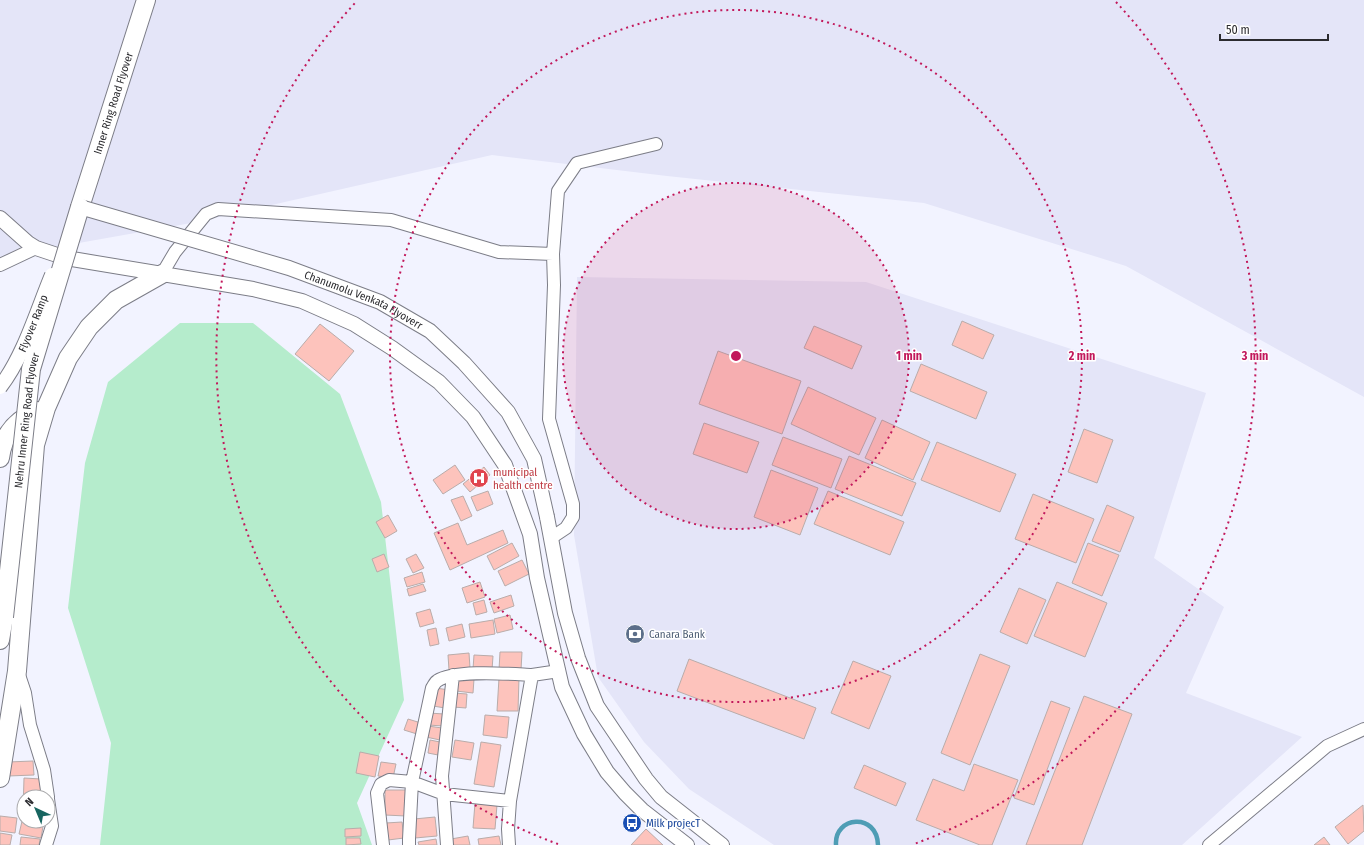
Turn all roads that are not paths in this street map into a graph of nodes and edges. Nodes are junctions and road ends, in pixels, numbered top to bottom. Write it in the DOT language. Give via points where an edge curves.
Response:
graph roads {
  1 [pos="146,0"];
  2 [pos="656,144"];
  3 [pos="78,211"];
  4 [pos="0,218"];
  5 [pos="36,248"];
  6 [pos="553,254"];
  7 [pos="0,265"];
  8 [pos="162,274"];
  9 [pos="0,386"];
  10 [pos="46,408"];
  11 [pos="0,458"];
  12 [pos="551,538"];
  13 [pos="0,640"];
  14 [pos="17,671"];
  15 [pos="559,671"];
  16 [pos="453,675"];
  17 [pos="532,675"];
  18 [pos="1364,729"];
  19 [pos="0,778"];
  20 [pos="412,782"];
  21 [pos="47,789"];
  22 [pos="444,794"];
  23 [pos="510,801"];
  24 [pos="51,829"];
  25 [pos="46,845"];
  26 [pos="383,845"];
  27 [pos="410,845"];
  28 [pos="446,845"];
  29 [pos="508,845"];
  30 [pos="687,845"];
  31 [pos="722,845"];
  32 [pos="1209,845"];
  1 -- 3 [label="main road, Inner Ring Road Flyover"];
  2 -- 6 [label="street" via="577,163 558,191"];
  3 -- 9 [label="street, Flyover Ramp, bridge" via="22,348 10,374"];
  3 -- 12 [label="street, Chanumolu Venkata Flyoverr, bridge" via="289,268 380,302 430,331 464,363 508,412 521,433 534,459"];
  3 -- 13 [label="main road, Nehru Inner Ring Road Flyover, bridge" via="31,370"];
  4 -- 5 [label="street"];
  5 -- 7 [label="street"];
  5 -- 8 [label="street" via="66,258"];
  6 -- 8 [label="street" via="499,252 391,220 218,209 206,214 175,252"];
  6 -- 12 [label="street" via="549,419 573,504 573,517 566,528"];
  8 -- 10 [label="main road" via="116,300 89,327 68,358"];
  8 -- 15 [label="street" via="253,289 302,301 354,324 439,382 473,417 505,465 530,534 537,578"];
  10 -- 11 [label="main road" via="25,416 12,427 1,449"];
  10 -- 14 [label="main road" via="35,445"];
  12 -- 31 [label="street, Chanumolu Venkata Flyoverr" via="565,613 596,706 646,779 661,796"];
  14 -- 19 [label="main road"];
  14 -- 21 [label="street" via="26,693 30,725 44,770"];
  15 -- 17 [label="street"];
  15 -- 30 [label="street" via="562,687 584,734 607,772 633,802"];
  16 -- 17 [label="street" via="488,672"];
  16 -- 20 [label="street" via="436,681 432,688"];
  16 -- 22 [label="street" via="442,776"];
  17 -- 23 [label="street"];
  18 -- 32 [label="street" via="1327,746"];
  20 -- 22 [label="street"];
  20 -- 26 [label="street" via="389,780 381,784 377,793"];
  20 -- 27 [label="street" via="408,839"];
  22 -- 23 [label="street"];
  22 -- 28 [label="street"];
  23 -- 29 [label="street"];
  24 -- 25 [label="street"];
}
